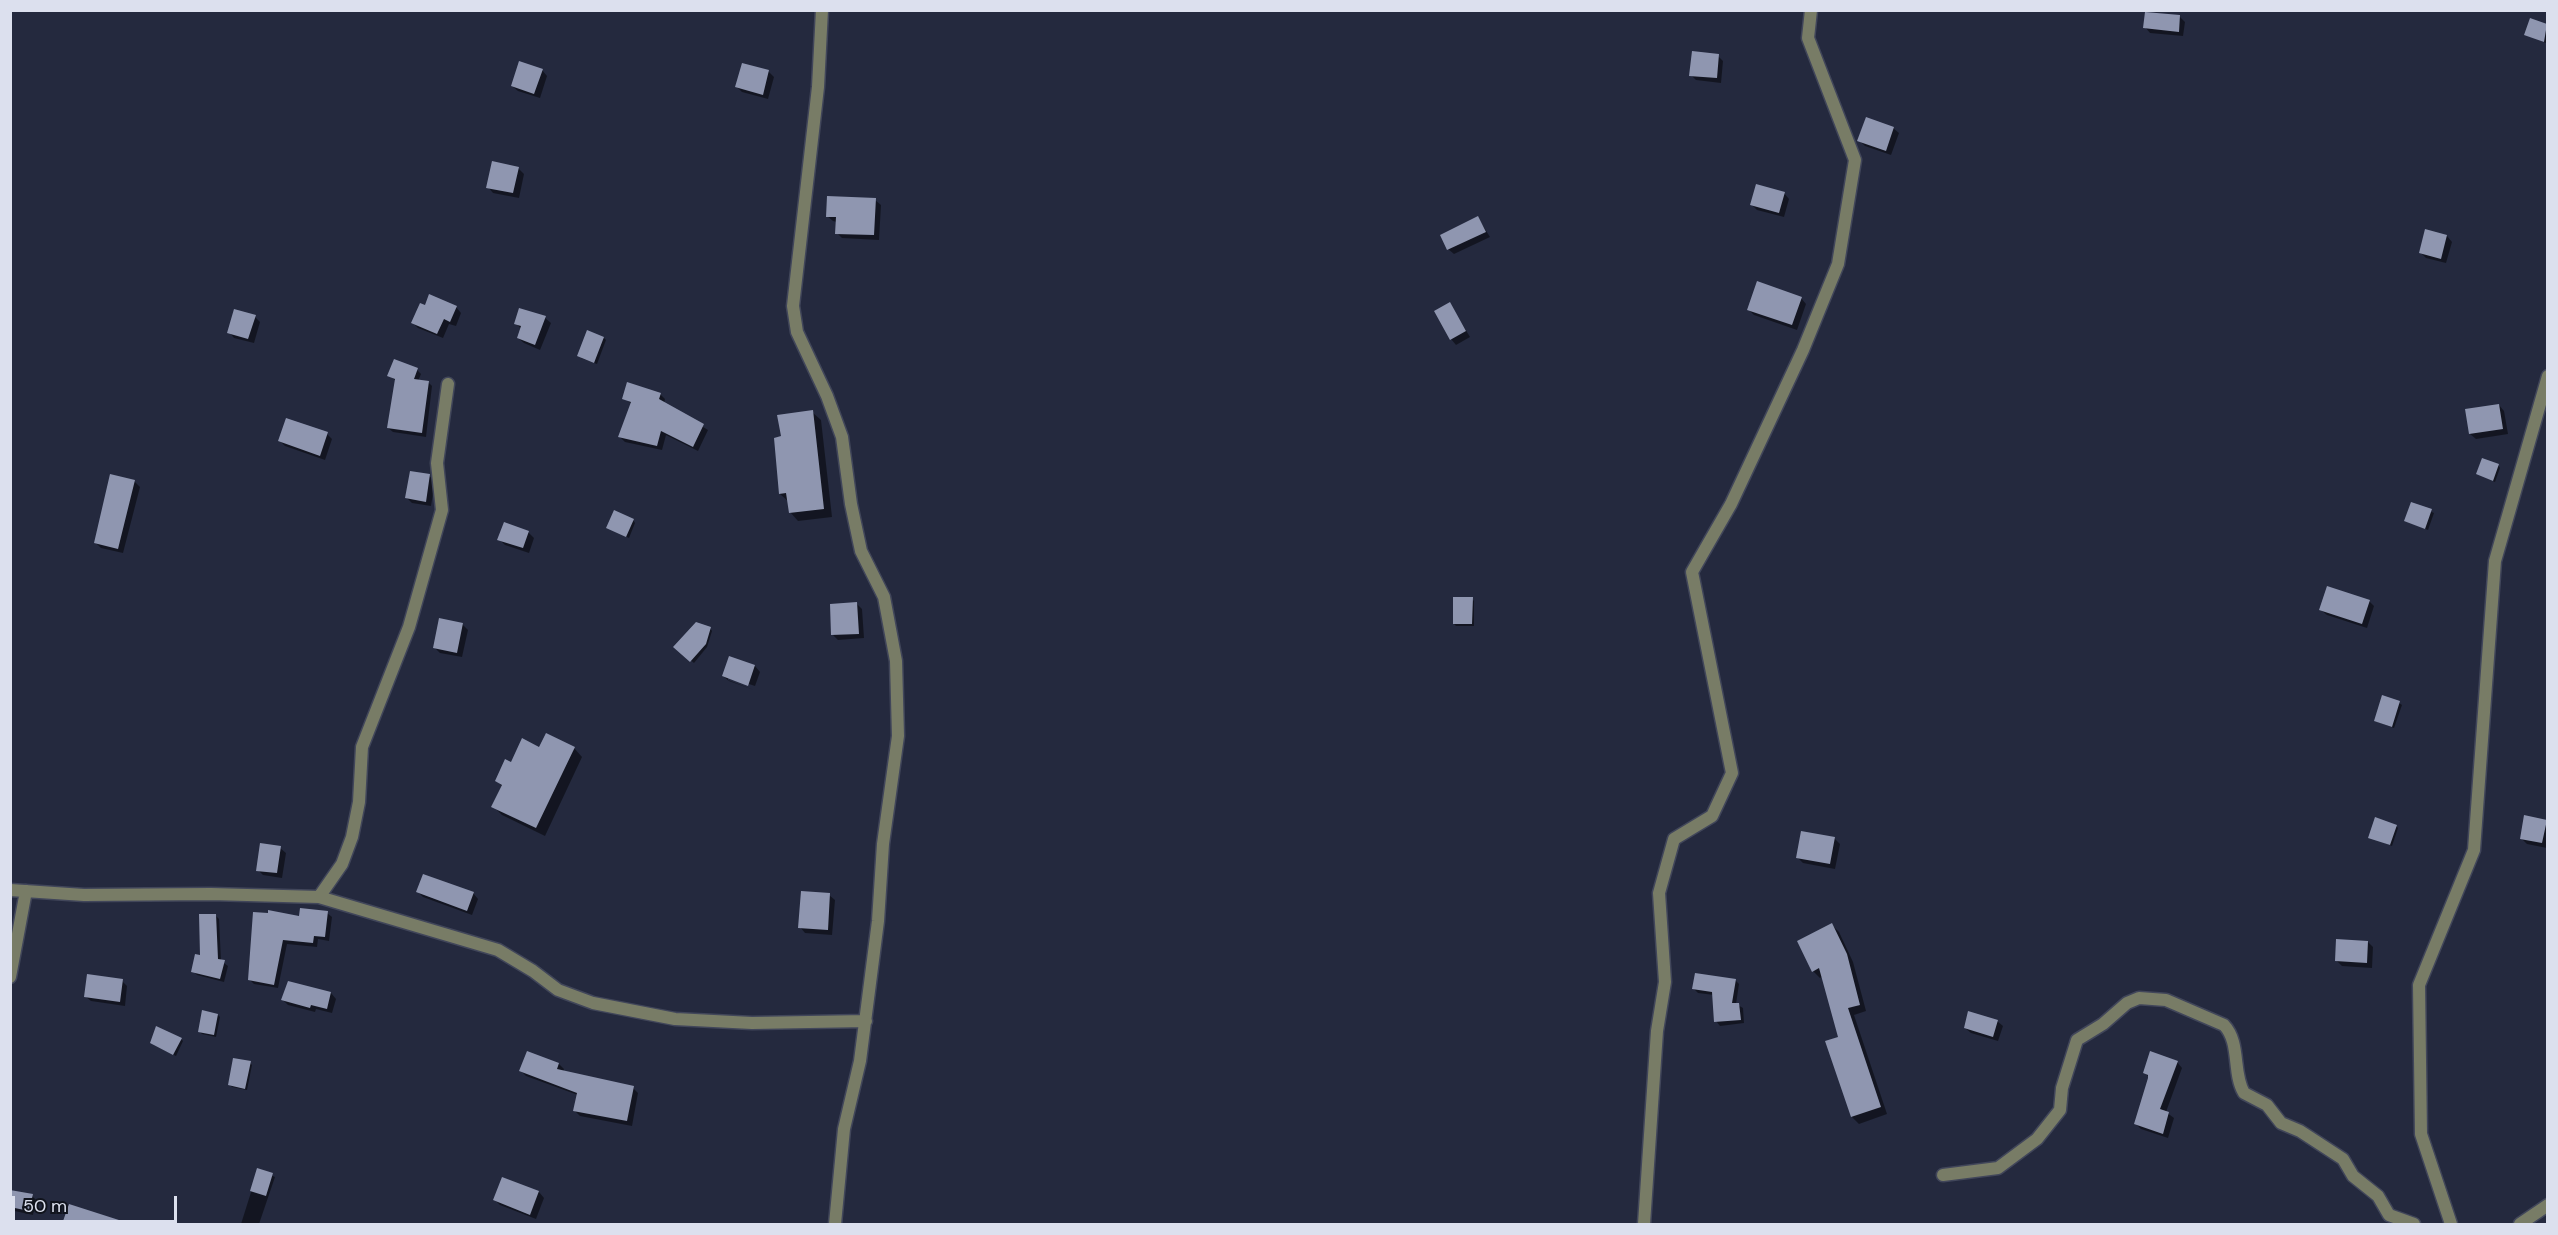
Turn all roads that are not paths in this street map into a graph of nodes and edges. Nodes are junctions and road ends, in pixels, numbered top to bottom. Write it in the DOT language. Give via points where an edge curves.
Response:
graph roads {
  1 [pos="822,10"];
  2 [pos="1810,10"];
  3 [pos="2547,376"];
  4 [pos="448,384"];
  5 [pos="10,890"];
  6 [pos="26,891"];
  7 [pos="319,897"];
  8 [pos="10,977"];
  9 [pos="866,1021"];
  10 [pos="1943,1175"];
  11 [pos="2547,1205"];
  12 [pos="835,1224"];
  13 [pos="1644,1224"];
  14 [pos="2414,1224"];
  15 [pos="2451,1224"];
  16 [pos="2520,1224"];
  1 -- 9 [label="street" via="818,87 793,306 797,332 843,437 861,551 884,597 896,661 898,736"];
  2 -- 13 [label="street" via="1808,38 1855,160 1838,264 1803,350 1731,504 1692,572 1732,773 1712,816 1674,839 1659,893 1665,982 1657,1031"];
  3 -- 15 [label="street" via="2495,561 2474,849 2419,985 2421,1134"];
  4 -- 7 [label="street" via="437,463 442,510 409,627 362,747 359,802 352,837 342,864"];
  5 -- 6 [label="street"];
  6 -- 7 [label="street"];
  6 -- 8 [label="street"];
  7 -- 9 [label="street" via="498,950 558,990 593,1004 675,1019 753,1023"];
  9 -- 12 [label="street" via="844,1129"];
  10 -- 14 [label="street" via="1994,1170 2037,1139 2060,1110 2062,1088 2077,1040 2133,1000 2166,1000 2224,1025 2229,1030 2244,1094 2267,1105 2278,1122 2300,1131 2343,1159 2354,1176 2378,1196 2389,1215"];
  11 -- 16 [label="street"];
}
